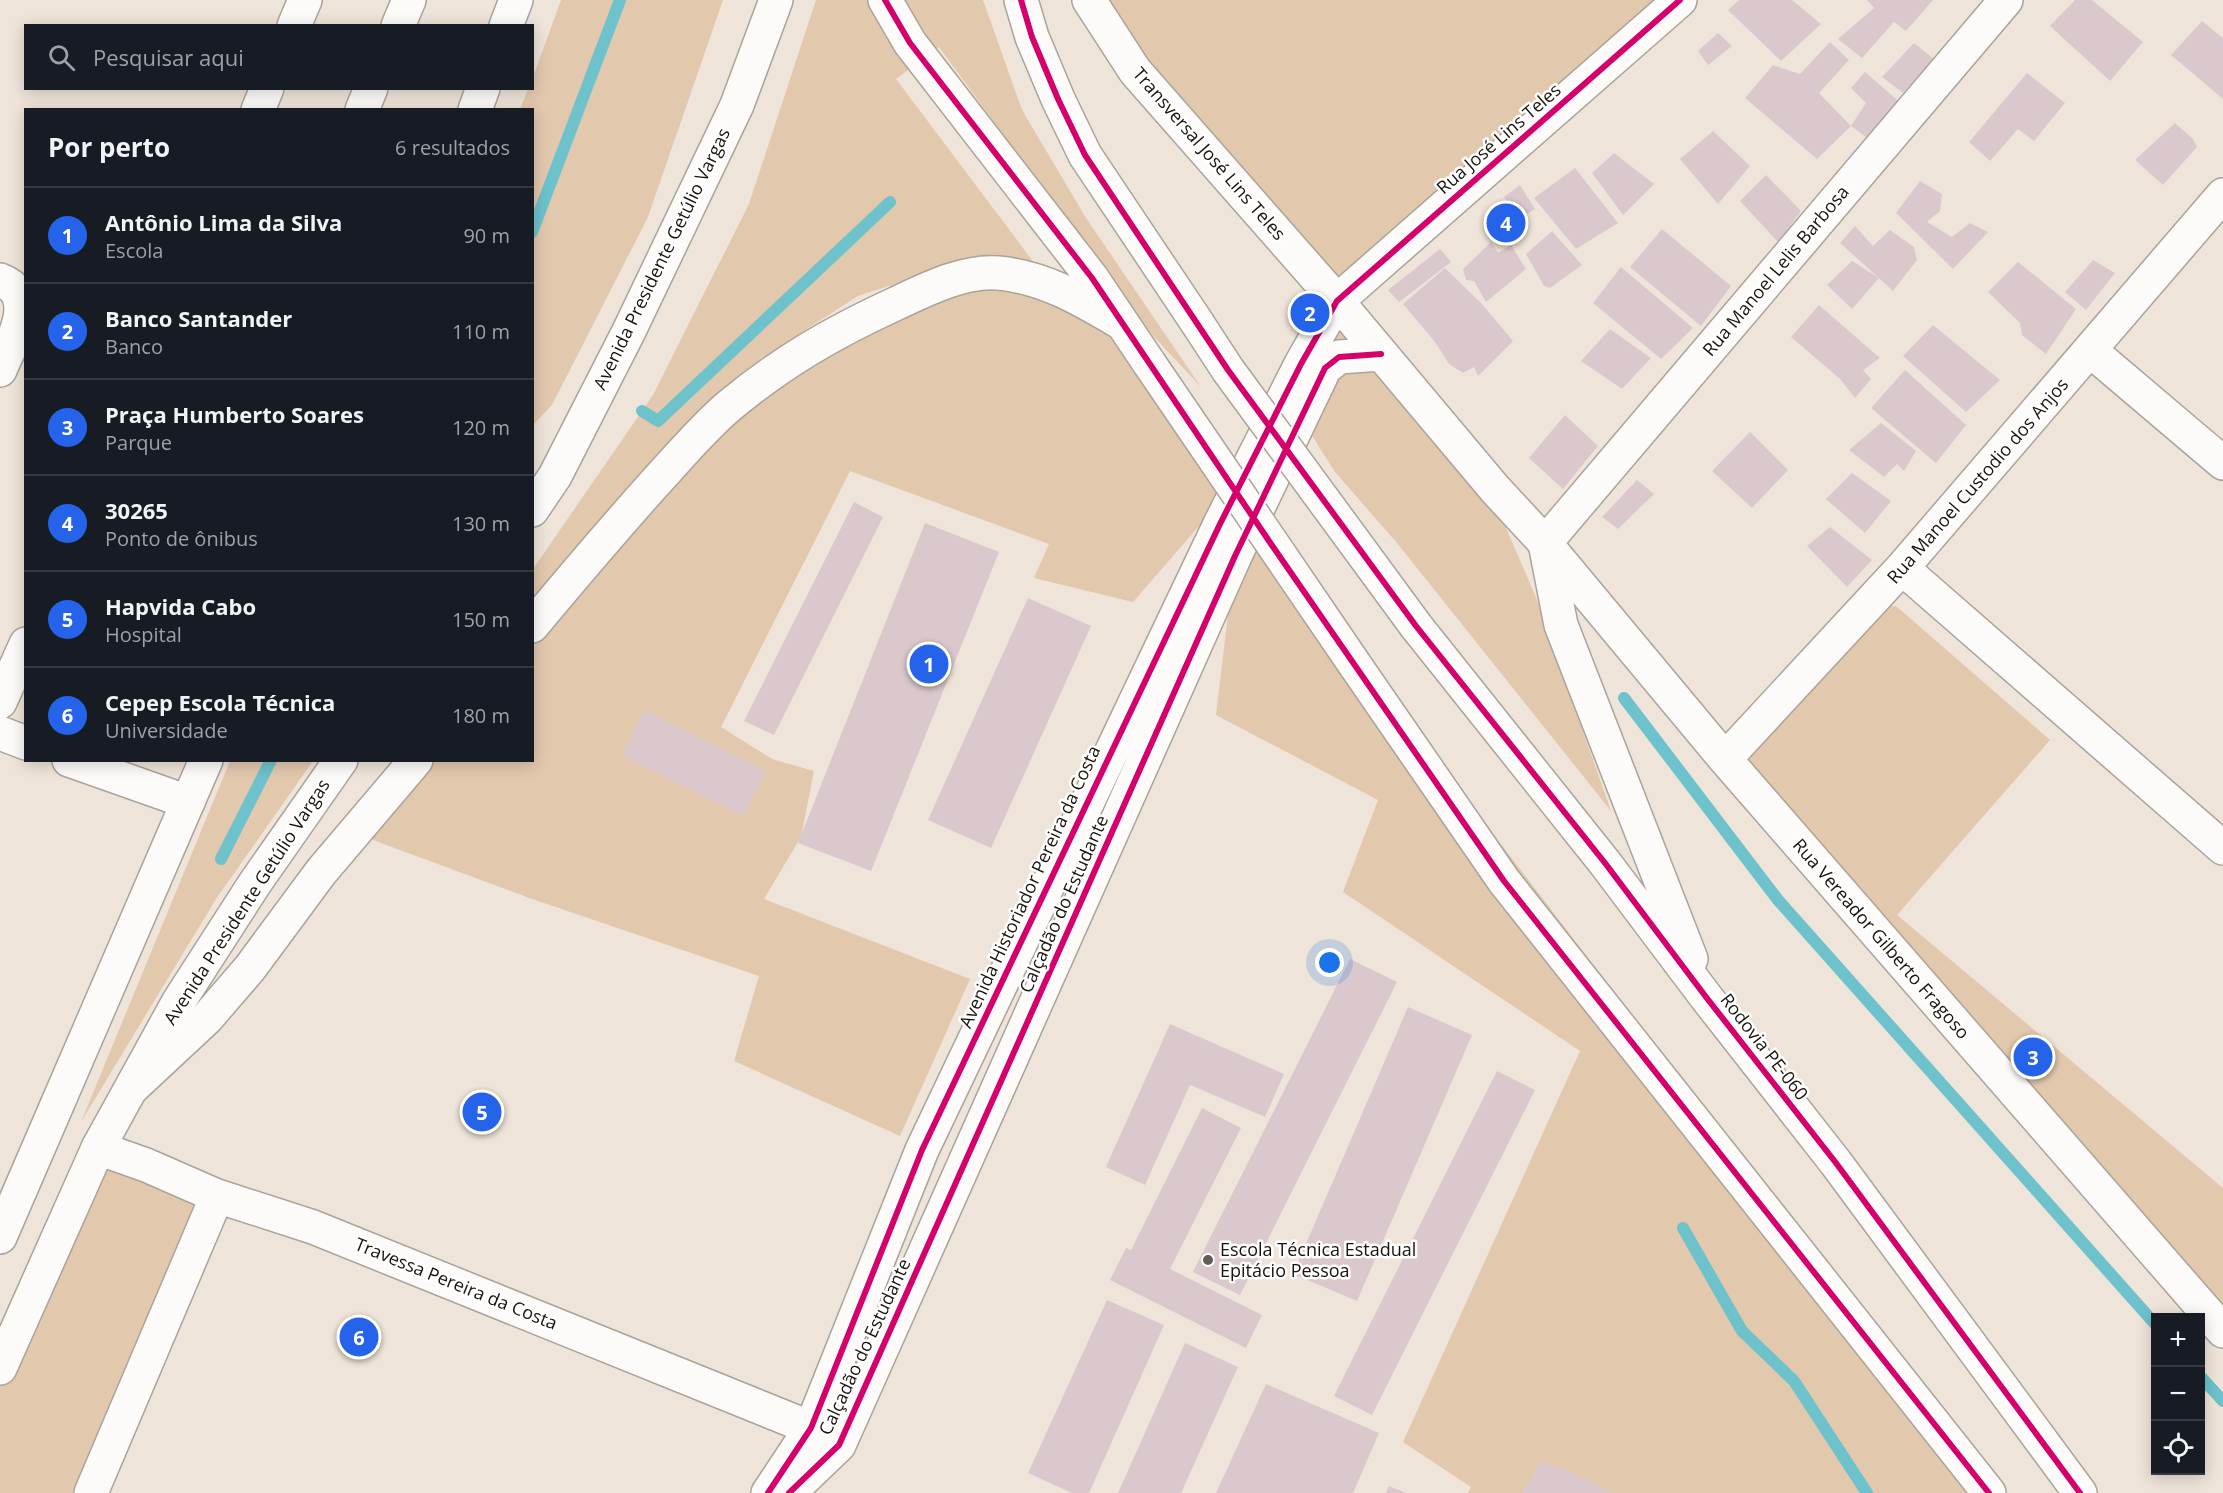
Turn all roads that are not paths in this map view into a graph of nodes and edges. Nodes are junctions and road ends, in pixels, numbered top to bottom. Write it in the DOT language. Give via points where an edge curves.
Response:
graph roads {
  1 [pos="305,0"];
  2 [pos="409,0"];
  3 [pos="516,0"];
  4 [pos="776,0"];
  5 [pos="885,0"];
  6 [pos="1021,0"];
  7 [pos="1089,0"];
  8 [pos="1680,0"];
  9 [pos="2006,0"];
  10 [pos="295,24"];
  11 [pos="399,24"];
  12 [pos="507,24"];
  13 [pos="266,90"];
  14 [pos="370,90"];
  15 [pos="482,90"];
  16 [pos="259,108"];
  17 [pos="363,108"];
  18 [pos="476,108"];
  19 [pos="2223,195"];
  20 [pos="0,280"];
  21 [pos="1337,301"];
  22 [pos="1123,324"];
  23 [pos="2091,351"];
  24 [pos="1381,354"];
  25 [pos="0,370"];
  26 [pos="2223,463"];
  27 [pos="544,479"];
  28 [pos="534,505"];
  29 [pos="1545,543"];
  30 [pos="1902,568"];
  31 [pos="534,624"];
  32 [pos="24,648"];
  33 [pos="0,702"];
  34 [pos="0,733"];
  35 [pos="24,742"];
  36 [pos="1725,759"];
  37 [pos="78,762"];
  38 [pos="205,762"];
  39 [pos="339,762"];
  40 [pos="414,762"];
  41 [pos="188,802"];
  42 [pos="2223,848"];
  43 [pos="1706,997"];
  44 [pos="132,1087"];
  45 [pos="98,1148"];
  46 [pos="217,1196"];
  47 [pos="0,1237"];
  48 [pos="2223,1331"];
  49 [pos="0,1368"];
  50 [pos="812,1428"];
  51 [pos="92,1493"];
  52 [pos="768,1493"];
  53 [pos="789,1493"];
  54 [pos="1989,1493"];
  55 [pos="2080,1493"];
  1 -- 10 [label="main road"];
  2 -- 11 [label="main road"];
  3 -- 12 [label="main road"];
  4 -- 27 [label="main road, Avenida Presidente Getúlio Vargas" via="736,105 629,331"];
  5 -- 22 [label="main road" via="910,43"];
  6 -- 43 [label="main road, Rodovia PE-060, bridge" via="1032,37 1085,155 1234,379 1416,626"];
  7 -- 21 [label="main road, Transversal José Lins Teles" via="1134,71"];
  8 -- 21 [label="main road, Rua José Lins Teles"];
  9 -- 29 [label="main road, Rua Manoel Lelis Barbosa"];
  13 -- 16 [label="main road"];
  14 -- 17 [label="main road"];
  15 -- 18 [label="main road"];
  19 -- 23 [label="main road, Rua Manoel Custodio dos Anjos"];
  20 -- 25 [label="main road" via="9,283 22,309"];
  21 -- 24 [label="main road, Transversal José Lins Teles"];
  21 -- 50 [label="main road, Avenida Historiador Pereira da Costa" via="1220,524 922,1150"];
  22 -- 31 [label="main road" via="1058,288 996,273 953,280 859,320 811,346 728,408 615,527"];
  22 -- 54 [label="main road, bridge" via="1504,881"];
  23 -- 26 [label="main road"];
  23 -- 30 [label="main road, Rua Manoel Custodio dos Anjos"];
  24 -- 29 [label="main road, Rua Vereador Gilberto Fragoso"];
  24 -- 53 [label="main road, Calçadão do Estudante" via="1339,357 1325,368 1235,556 839,1444"];
  27 -- 28 [label="main road, Avenida Presidente Getúlio Vargas"];
  29 -- 36 [label="main road, Rua Vereador Gilberto Fragoso"];
  29 -- 43 [label="main road" via="1561,625"];
  30 -- 36 [label="main road, Rua Manoel Custodio dos Anjos"];
  30 -- 42 [label="main road"];
  32 -- 33 [label="main road"];
  34 -- 35 [label="main road"];
  36 -- 48 [label="main road, Rua Vereador Gilberto Fragoso"];
  37 -- 41 [label="main road"];
  38 -- 41 [label="main road"];
  39 -- 44 [label="main road, Avenida Presidente Getúlio Vargas" via="195,975"];
  40 -- 44 [label="main road" via="321,872 250,968 207,1018"];
  41 -- 47 [label="main road"];
  43 -- 55 [label="main road, Rodovia PE-060" via="1836,1163"];
  44 -- 45 [label="main road, Avenida Presidente Getúlio Vargas"];
  45 -- 46 [label="main road, Travessa Pereira da Costa"];
  45 -- 49 [label="main road, Avenida Presidente Getúlio Vargas"];
  46 -- 50 [label="main road, Travessa Pereira da Costa" via="314,1227"];
  46 -- 51 [label="main road"];
  50 -- 52 [label="main road, Avenida Historiador Pereira da Costa"];
}
